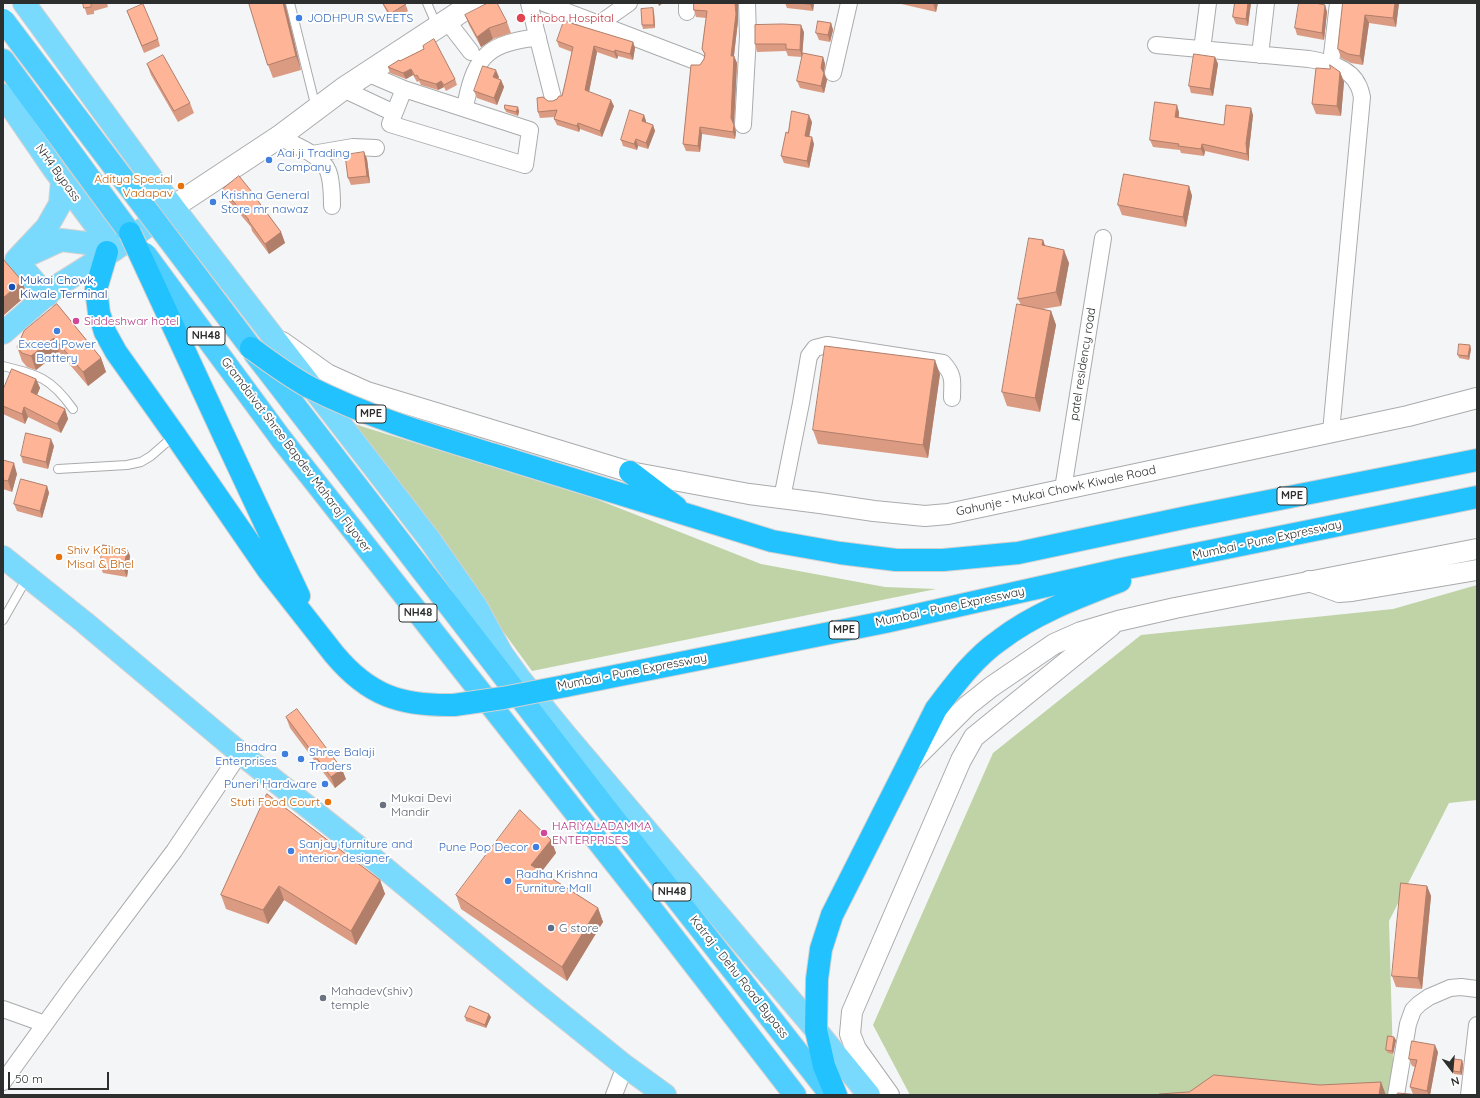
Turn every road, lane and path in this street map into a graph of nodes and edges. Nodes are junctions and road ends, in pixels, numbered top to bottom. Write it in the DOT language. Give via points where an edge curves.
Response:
graph roads {
  1 [pos="24,3"];
  2 [pos="290,3"];
  3 [pos="427,3"];
  4 [pos="474,3"];
  5 [pos="529,3"];
  6 [pos="544,3"];
  7 [pos="629,3"];
  8 [pos="747,3"];
  9 [pos="849,3"];
  10 [pos="1208,3"];
  11 [pos="1266,3"];
  12 [pos="1338,3"];
  13 [pos="563,6"];
  14 [pos="3,20"];
  15 [pos="442,24"];
  16 [pos="599,24"];
  17 [pos="538,37"];
  18 [pos="1156,46"];
  19 [pos="1202,50"];
  20 [pos="471,52"];
  21 [pos="1260,55"];
  22 [pos="3,60"];
  23 [pos="698,62"];
  24 [pos="1332,63"];
  25 [pos="833,73"];
  26 [pos="369,74"];
  27 [pos="343,89"];
  28 [pos="404,89"];
  29 [pos="3,95"];
  30 [pos="553,98"];
  31 [pos="466,102"];
  32 [pos="317,109"];
  33 [pos="394,113"];
  34 [pos="743,125"];
  35 [pos="279,137"];
  36 [pos="376,148"];
  37 [pos="312,154"];
  38 [pos="62,180"];
  39 [pos="332,206"];
  40 [pos="173,207"];
  41 [pos="130,233"];
  42 [pos="1103,238"];
  43 [pos="111,251"];
  44 [pos="10,263"];
  45 [pos="47,296"];
  46 [pos="3,333"];
  47 [pos="275,338"];
  48 [pos="251,348"];
  49 [pos="3,366"];
  50 [pos="952,398"];
  51 [pos="1477,398"];
  52 [pos="73,409"];
  53 [pos="1331,432"];
  54 [pos="175,435"];
  55 [pos="1477,460"];
  56 [pos="58,469"];
  57 [pos="630,472"];
  58 [pos="1063,489"];
  59 [pos="1477,497"];
  60 [pos="782,498"];
  61 [pos="688,516"];
  62 [pos="1477,549"];
  63 [pos="3,557"];
  64 [pos="1173,560"];
  65 [pos="1477,570"];
  66 [pos="27,577"];
  67 [pos="1309,581"];
  68 [pos="3,620"];
  69 [pos="1118,621"];
  70 [pos="324,641"];
  71 [pos="518,685"];
  72 [pos="240,753"];
  73 [pos="907,766"];
  74 [pos="1477,989"];
  75 [pos="3,1009"];
  76 [pos="45,1024"];
  77 [pos="1477,1025"];
  78 [pos="816,1030"];
  79 [pos="625,1066"];
  80 [pos="3,1082"];
  81 [pos="614,1095"];
  82 [pos="665,1095"];
  83 [pos="795,1095"];
  84 [pos="831,1095"];
  85 [pos="836,1095"];
  86 [pos="869,1095"];
  87 [pos="889,1095"];
  88 [pos="1396,1095"];
  89 [pos="1469,1095"];
  1 -- 40 [label="main road"];
  2 -- 32 [label="lane"];
  3 -- 15 [label="lane"];
  4 -- 15 [label="main road"];
  5 -- 17 [label="street"];
  6 -- 13 [label="street"];
  7 -- 16 [label="street"];
  8 -- 34 [label="street" via="748,36"];
  9 -- 25 [label="street"];
  10 -- 19 [label="street"];
  11 -- 21 [label="street"];
  12 -- 24 [label="street"];
  13 -- 16 [label="street"];
  14 -- 48 [label="highway, NH48, bridge"];
  15 -- 20 [label="street"];
  15 -- 26 [label="main road"];
  16 -- 23 [label="street"];
  17 -- 30 [label="street"];
  17 -- 31 [label="street" via="498,46 486,55 478,63 473,74"];
  18 -- 19 [label="street"];
  19 -- 21 [label="street"];
  21 -- 24 [label="street"];
  22 -- 41 [label="highway, Gramdaivat Shree Bapdev Maharaj Flyover / NH48"];
  24 -- 53 [label="street" via="1349,73 1358,84 1362,97"];
  26 -- 27 [label="main road"];
  26 -- 28 [label="street"];
  27 -- 32 [label="main road"];
  27 -- 33 [label="street"];
  28 -- 33 [label="street"];
  28 -- 33 [label="street" via="530,130 525,165 390,124"];
  29 -- 38 [label="main road, NH4 Bypass"];
  32 -- 35 [label="main road"];
  35 -- 37 [label="street"];
  35 -- 40 [label="main road"];
  36 -- 37 [label="street" via="353,147"];
  37 -- 39 [label="street" via="328,170"];
  38 -- 43 [label="main road, NH4 Bypass"];
  38 -- 44 [label="main road" via="60,204 47,227"];
  40 -- 43 [label="main road"];
  40 -- 47 [label="main road"];
  41 -- 70 [label="highway, MPE, bridge" via="296,590"];
  41 -- 83 [label="highway, Gramdaivat Shree Bapdev Maharaj Flyover / NH48, bridge" via="282,440"];
  42 -- 58 [label="street, patel residency road"];
  43 -- 44 [label="main road" via="86,243 61,240"];
  43 -- 45 [label="main road" via="57,286"];
  43 -- 54 [label="highway" via="96,289 105,332 116,352"];
  44 -- 45 [label="main road"];
  45 -- 46 [label="main road"];
  47 -- 57 [label="street, Gahunje - Mukai Chowk Kiwale Road" via="327,374 367,392"];
  47 -- 71 [label="main road" via="430,540 476,606"];
  48 -- 61 [label="highway, MPE, bridge" via="309,387 360,410 500,458"];
  48 -- 71 [label="highway, NH48, bridge" via="306,421"];
  49 -- 52 [label="lane" via="44,379 56,387"];
  50 -- 60 [label="street" via="950,371 943,363 827,345 815,348 809,356"];
  51 -- 53 [label="street, Gahunje - Mukai Chowk Kiwale Road"];
  53 -- 58 [label="street, Gahunje - Mukai Chowk Kiwale Road"];
  54 -- 56 [label="lane" via="140,462"];
  54 -- 70 [label="highway" via="268,570"];
  55 -- 61 [label="highway, MPE" via="1018,553 942,560 896,560 772,541"];
  57 -- 60 [label="street, Gahunje - Mukai Chowk Kiwale Road"];
  57 -- 61 [label="highway"];
  58 -- 60 [label="street, Gahunje - Mukai Chowk Kiwale Road" via="938,516 893,513"];
  59 -- 64 [label="highway, Mumbai - Pune Expressway / MPE"];
  62 -- 67 [label="street"];
  63 -- 66 [label="main road"];
  64 -- 70 [label="highway, Mumbai - Pune Expressway / MPE, bridge" via="885,622 503,698 454,705 411,703 374,690 348,670"];
  64 -- 73 [label="highway" via="1068,601 1000,640 960,677 936,709"];
  65 -- 67 [label="street" via="1339,592"];
  66 -- 68 [label="lane"];
  66 -- 72 [label="main road"];
  67 -- 69 [label="street"];
  69 -- 73 [label="street" via="1081,632 1054,644 1031,659 967,706"];
  69 -- 87 [label="street" via="974,737 961,760 852,1012 850,1034 856,1049"];
  71 -- 78 [label="main road" via="565,734"];
  71 -- 84 [label="highway, Katraj - Dehu Road Bypass / NH48"];
  72 -- 76 [label="street" via="174,851"];
  72 -- 79 [label="main road"];
  73 -- 78 [label="highway" via="832,915 821,949 817,978"];
  74 -- 88 [label="street" via="1461,987 1440,992 1419,1004 1414,1010 1408,1024"];
  75 -- 76 [label="street"];
  76 -- 80 [label="street"];
  77 -- 89 [label="street"];
  78 -- 85 [label="highway" via="824,1066"];
  78 -- 86 [label="main road"];
  79 -- 81 [label="street"];
  79 -- 82 [label="main road"];
}
